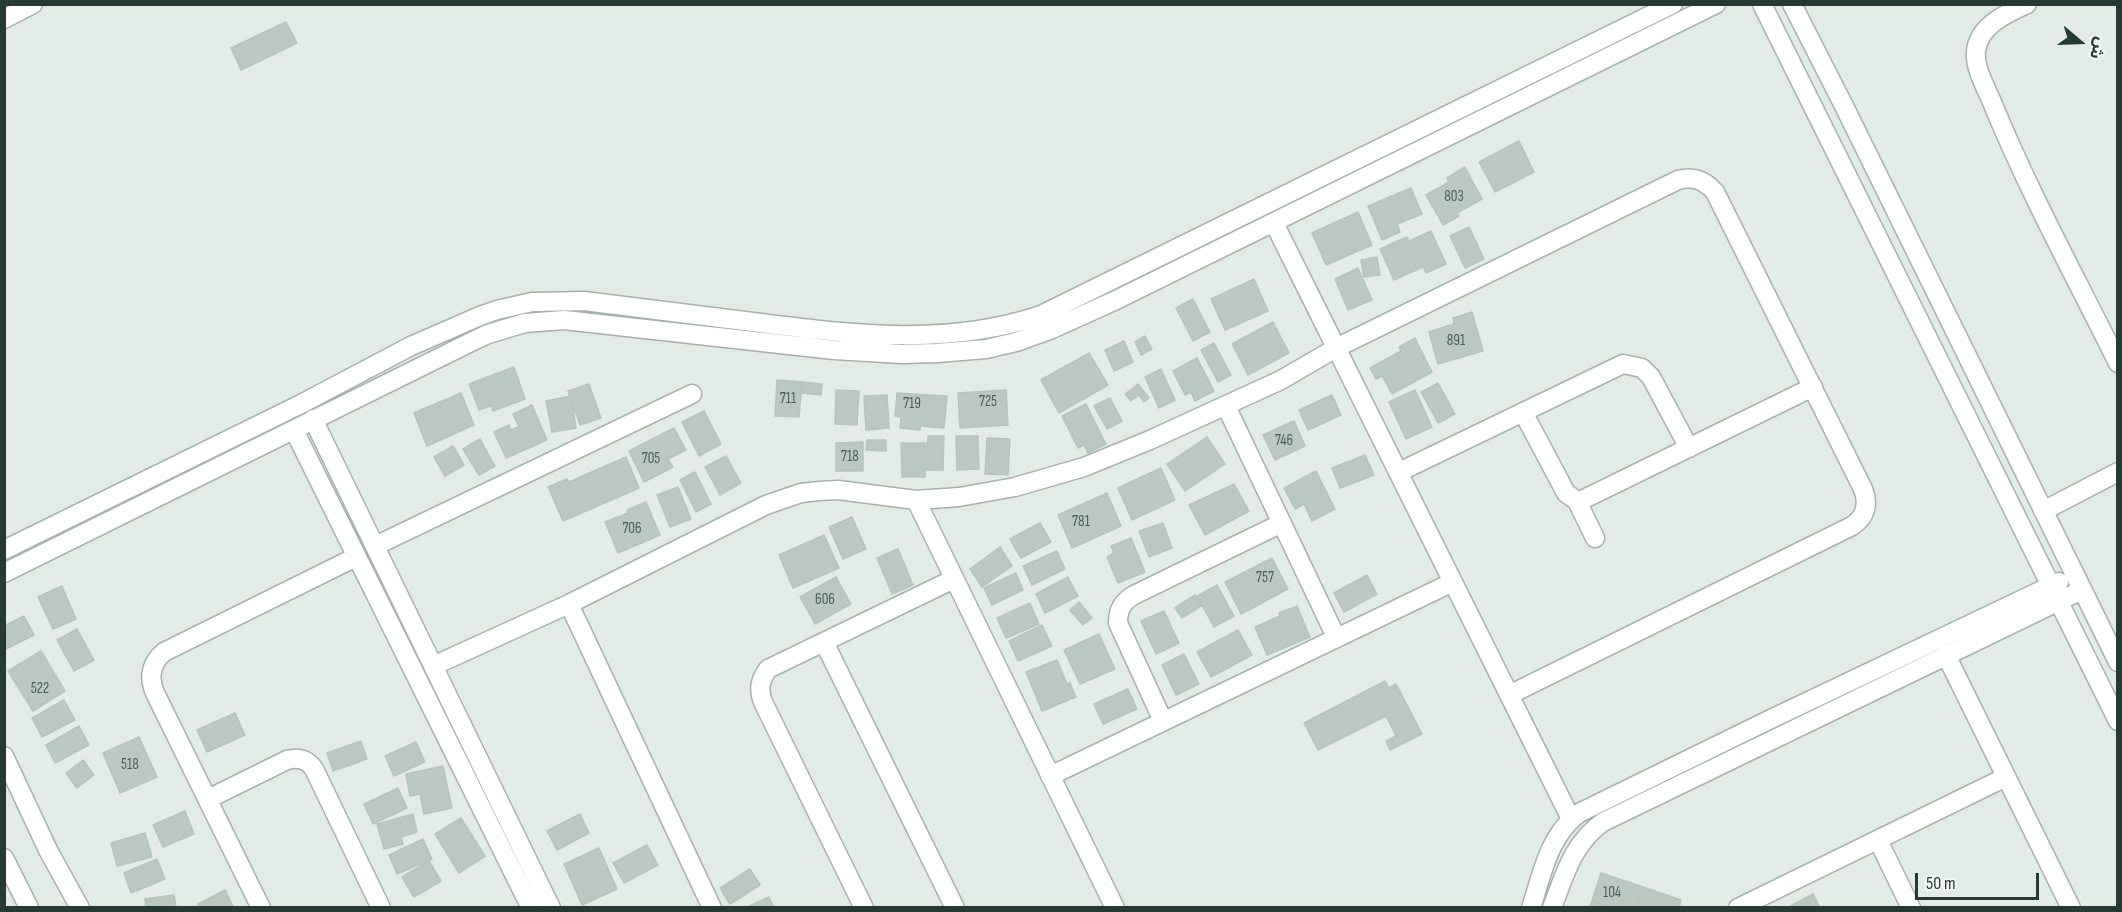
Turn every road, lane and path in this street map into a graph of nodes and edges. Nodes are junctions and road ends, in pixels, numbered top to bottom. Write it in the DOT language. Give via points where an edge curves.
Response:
graph roads {
  1 [pos="33,4"];
  2 [pos="1673,4"];
  3 [pos="1716,4"];
  4 [pos="1762,4"];
  5 [pos="1792,4"];
  6 [pos="2027,4"];
  7 [pos="4,19"];
  8 [pos="1888,196"];
  9 [pos="1864,209"];
  10 [pos="1274,223"];
  11 [pos="1104,284"];
  12 [pos="1114,301"];
  13 [pos="411,346"];
  14 [pos="1336,348"];
  15 [pos="2118,363"];
  16 [pos="420,366"];
  17 [pos="1813,387"];
  18 [pos="692,394"];
  19 [pos="1226,406"];
  20 [pos="1523,412"];
  21 [pos="314,419"];
  22 [pos="294,430"];
  23 [pos="1689,448"];
  24 [pos="1399,472"];
  25 [pos="2118,472"];
  26 [pos="916,500"];
  27 [pos="1577,501"];
  28 [pos="2043,511"];
  29 [pos="1282,523"];
  30 [pos="1595,538"];
  31 [pos="375,546"];
  32 [pos="4,550"];
  33 [pos="356,557"];
  34 [pos="4,573"];
  35 [pos="954,579"];
  36 [pos="1453,582"];
  37 [pos="2078,582"];
  38 [pos="2055,594"];
  39 [pos="569,604"];
  40 [pos="1336,637"];
  41 [pos="824,642"];
  42 [pos="1946,654"];
  43 [pos="2118,662"];
  44 [pos="433,666"];
  45 [pos="1509,695"];
  46 [pos="446,715"];
  47 [pos="1771,719"];
  48 [pos="1163,721"];
  49 [pos="2118,721"];
  50 [pos="1780,736"];
  51 [pos="4,756"];
  52 [pos="1050,776"];
  53 [pos="2006,777"];
  54 [pos="208,799"];
  55 [pos="1571,819"];
  56 [pos="1878,840"];
  57 [pos="4,858"];
  58 [pos="11,885"];
  59 [pos="29,908"];
  60 [pos="80,908"];
  61 [pos="261,908"];
  62 [pos="381,908"];
  63 [pos="531,908"];
  64 [pos="551,908"];
  65 [pos="712,908"];
  66 [pos="864,908"];
  67 [pos="955,908"];
  68 [pos="1114,908"];
  69 [pos="1531,908"];
  70 [pos="1552,908"];
  71 [pos="1738,908"];
  72 [pos="1911,908"];
  73 [pos="2071,908"];
  1 -- 7 [label="street"];
  2 -- 11 [label="street"];
  3 -- 10 [label="street"];
  4 -- 9 [label="street"];
  5 -- 8 [label="street"];
  6 -- 15 [label="street" via="1990,25 1980,37 1978,69 2006,135"];
  8 -- 9 [label="street"];
  8 -- 28 [label="street"];
  9 -- 38 [label="street"];
  10 -- 12 [label="street"];
  10 -- 14 [label="street"];
  11 -- 12 [label="street"];
  11 -- 13 [label="street" via="1041,315 968,333 889,336 835,332 567,300 497,310"];
  12 -- 16 [label="street" via="1031,338 971,350 868,352 564,320 507,328"];
  13 -- 16 [label="street"];
  13 -- 32 [label="street"];
  14 -- 17 [label="street" via="1678,180 1694,178 1715,192"];
  14 -- 19 [label="street"];
  14 -- 24 [label="street"];
  16 -- 21 [label="street"];
  17 -- 23 [label="street"];
  17 -- 45 [label="street" via="1866,495 1865,510 1858,522"];
  18 -- 31 [label="street"];
  19 -- 26 [label="street" via="1117,455 1044,479 959,498"];
  19 -- 29 [label="street"];
  20 -- 23 [label="street" via="1617,366 1635,365 1651,377"];
  20 -- 24 [label="street"];
  20 -- 27 [label="street" via="1566,493"];
  21 -- 22 [label="street"];
  21 -- 31 [label="street"];
  22 -- 33 [label="street"];
  22 -- 34 [label="street"];
  23 -- 27 [label="street"];
  24 -- 36 [label="street"];
  25 -- 28 [label="street"];
  26 -- 35 [label="street"];
  26 -- 39 [label="street" via="838,490 783,498"];
  27 -- 30 [label="street"];
  28 -- 37 [label="street"];
  29 -- 40 [label="street"];
  29 -- 48 [label="street" via="1134,595 1121,607 1118,624"];
  31 -- 44 [label="street"];
  33 -- 46 [label="street"];
  33 -- 54 [label="street" via="158,657 151,672 152,686"];
  35 -- 41 [label="street"];
  35 -- 52 [label="street"];
  36 -- 40 [label="street"];
  36 -- 45 [label="street"];
  37 -- 38 [label="street"];
  37 -- 43 [label="street"];
  38 -- 42 [label="street"];
  38 -- 47 [label="street"];
  38 -- 49 [label="street"];
  39 -- 44 [label="street"];
  39 -- 65 [label="street"];
  40 -- 48 [label="street"];
  41 -- 66 [label="street" via="768,669 761,681 760,695"];
  41 -- 67 [label="street"];
  42 -- 50 [label="street"];
  42 -- 53 [label="street"];
  44 -- 46 [label="street"];
  45 -- 55 [label="street"];
  46 -- 63 [label="street"];
  46 -- 64 [label="street"];
  47 -- 50 [label="street"];
  47 -- 55 [label="street"];
  48 -- 52 [label="street"];
  50 -- 70 [label="street" via="1593,829 1576,848"];
  51 -- 60 [label="street"];
  52 -- 68 [label="street"];
  53 -- 56 [label="street"];
  53 -- 73 [label="street"];
  54 -- 61 [label="street"];
  54 -- 62 [label="street" via="286,760 304,759 314,769"];
  55 -- 69 [label="street" via="1552,844"];
  56 -- 71 [label="street"];
  56 -- 72 [label="street"];
  57 -- 58 [label="street"];
  58 -- 59 [label="street"];
}
